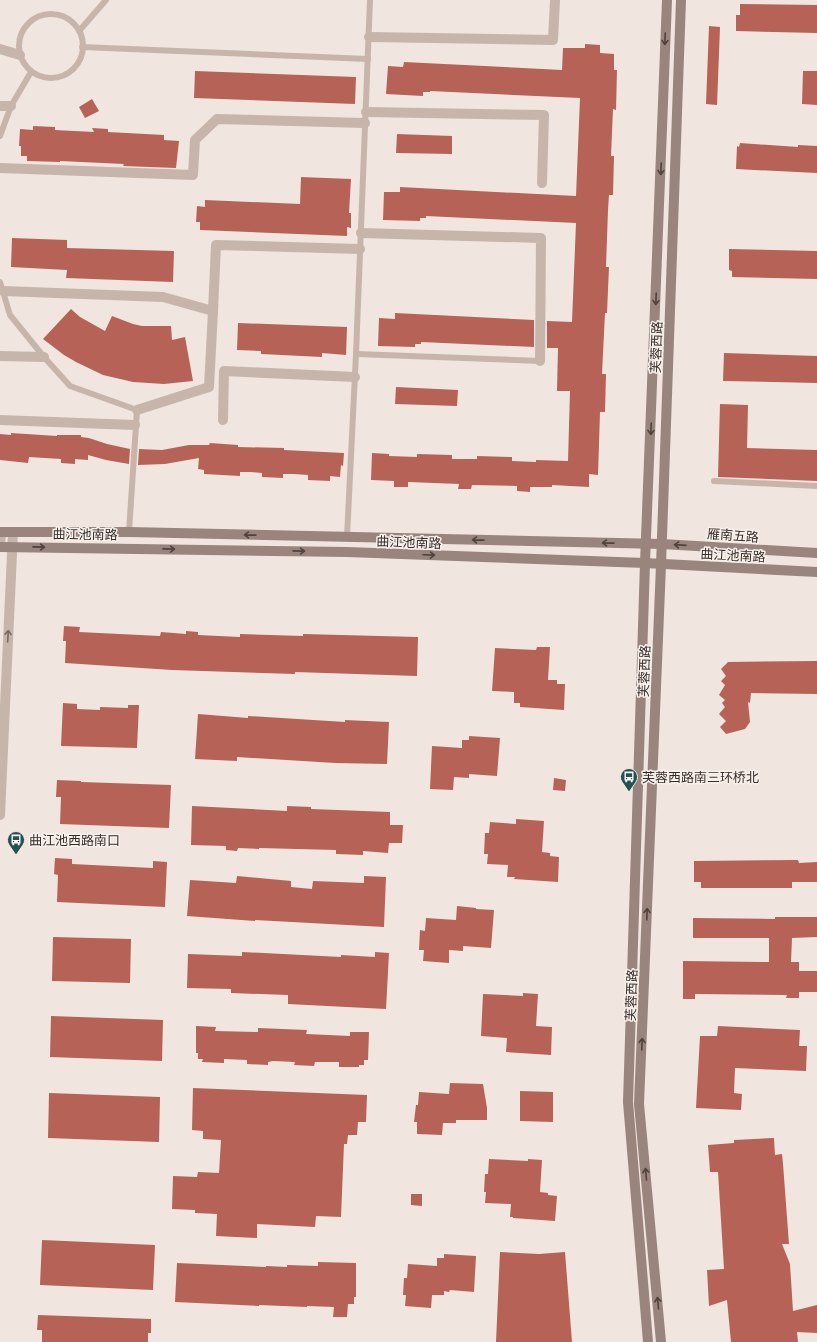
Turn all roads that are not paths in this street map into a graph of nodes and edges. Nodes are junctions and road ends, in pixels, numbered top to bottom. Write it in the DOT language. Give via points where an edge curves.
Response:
graph roads {
  1 [pos="106,0"];
  2 [pos="370,0"];
  3 [pos="554,0"];
  4 [pos="667,0"];
  5 [pos="681,0"];
  6 [pos="79,31"];
  7 [pos="369,37"];
  8 [pos="82,47"];
  9 [pos="0,49"];
  10 [pos="20,55"];
  11 [pos="368,59"];
  12 [pos="31,72"];
  13 [pos="0,106"];
  14 [pos="11,106"];
  15 [pos="366,112"];
  16 [pos="365,123"];
  17 [pos="0,136"];
  18 [pos="0,168"];
  19 [pos="542,183"];
  20 [pos="361,233"];
  21 [pos="360,249"];
  22 [pos="1,286"];
  23 [pos="213,311"];
  24 [pos="356,354"];
  25 [pos="0,356"];
  26 [pos="44,357"];
  27 [pos="540,361"];
  28 [pos="355,377"];
  29 [pos="137,410"];
  30 [pos="0,420"];
  31 [pos="223,420"];
  32 [pos="135,425"];
  33 [pos="714,481"];
  34 [pos="817,486"];
  35 [pos="0,532"];
  36 [pos="13,532"];
  37 [pos="129,532"];
  38 [pos="347,537"];
  39 [pos="647,544"];
  40 [pos="662,544"];
  41 [pos="0,547"];
  42 [pos="12,547"];
  43 [pos="817,553"];
  44 [pos="646,564"];
  45 [pos="661,565"];
  46 [pos="817,572"];
  47 [pos="0,815"];
  48 [pos="648,1342"];
  49 [pos="661,1342"];
  1 -- 6 [label="lane"];
  2 -- 7 [label="lane"];
  3 -- 7 [label="street" via="552,40"];
  4 -- 39 [label="main road, 芙蓉西路, one-way"];
  5 -- 40 [label="main road, 芙蓉西路"];
  6 -- 8 [label="lane"];
  6 -- 10 [label="lane" via="72,23 59,16 41,16 31,21 24,29 20,38"];
  7 -- 11 [label="lane"];
  8 -- 11 [label="lane"];
  8 -- 12 [label="lane" via="78,63 66,75 52,78 41,77"];
  9 -- 10 [label="street"];
  10 -- 12 [label="lane"];
  11 -- 15 [label="lane"];
  12 -- 14 [label="lane"];
  13 -- 14 [label="street"];
  14 -- 17 [label="lane"];
  15 -- 16 [label="lane"];
  15 -- 19 [label="street" via="544,116"];
  16 -- 18 [label="street" via="217,119 195,140 193,175"];
  16 -- 20 [label="lane"];
  20 -- 21 [label="lane"];
  20 -- 27 [label="street" via="541,238"];
  21 -- 23 [label="street" via="216,245"];
  21 -- 24 [label="lane"];
  22 -- 23 [label="street" via="163,297"];
  22 -- 26 [label="lane" via="10,315"];
  23 -- 29 [label="street" via="209,387"];
  24 -- 27 [label="lane"];
  24 -- 28 [label="lane"];
  25 -- 26 [label="street"];
  26 -- 29 [label="lane" via="70,386"];
  28 -- 31 [label="street" via="224,371"];
  28 -- 38 [label="lane"];
  29 -- 32 [label="lane"];
  30 -- 32 [label="street"];
  32 -- 37 [label="lane"];
  33 -- 34 [label="lane"];
  35 -- 36 [label="main road, 曲江池南路"];
  35 -- 41 [label="street"];
  36 -- 37 [label="main road, 曲江池南路"];
  36 -- 42 [label="street"];
  38 -- 37 [label="main road, 曲江池南路, one-way"];
  39 -- 38 [label="main road, 曲江池南路, one-way"];
  39 -- 40 [label="main road, 雁南五路"];
  39 -- 44 [label="main road, 芙蓉西路"];
  43 -- 40 [label="main road, 雁南五路, one-way"];
  40 -- 45 [label="main road, 芙蓉西路"];
  41 -- 42 [label="main road, 曲江池南路"];
  42 -- 44 [label="main road, 曲江池南路, one-way" via="347,552"];
  47 -- 42 [label="street, one-way"];
  44 -- 45 [label="main road, 曲江池南路"];
  44 -- 48 [label="main road, 芙蓉西路" via="628,1102"];
  45 -- 46 [label="main road, 曲江池南路"];
  49 -- 45 [label="main road, 芙蓉西路, one-way" via="640,1104"];
}
